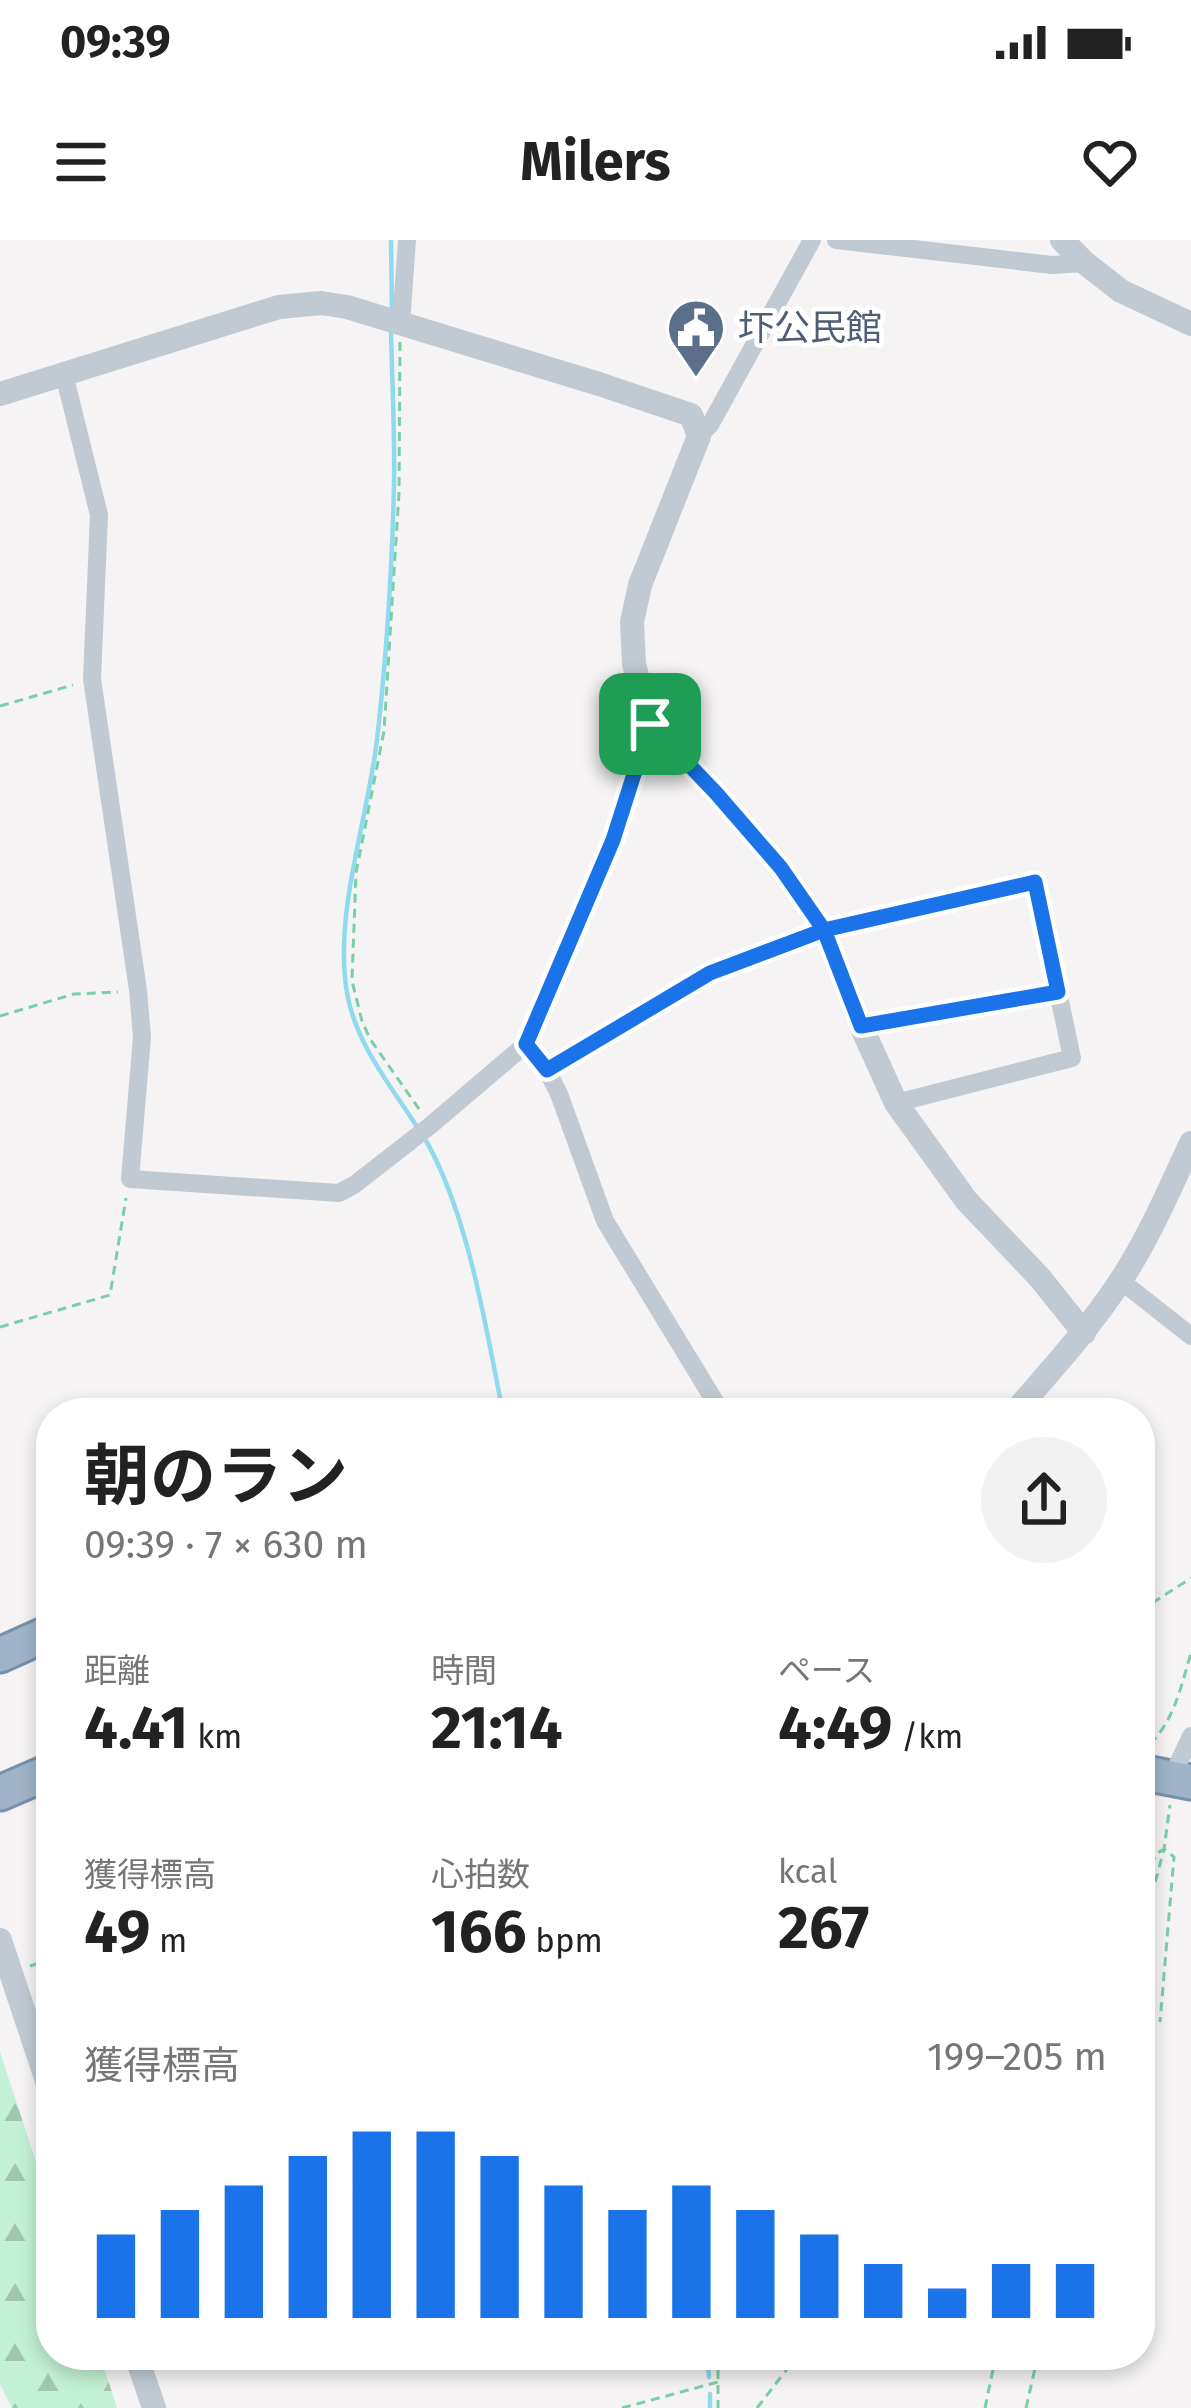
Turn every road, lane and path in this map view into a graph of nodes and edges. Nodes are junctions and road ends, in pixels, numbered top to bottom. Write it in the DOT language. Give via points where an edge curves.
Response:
graph roads {
  1 [pos="407,240"];
  2 [pos="812,240"];
  3 [pos="836,240"];
  4 [pos="1062,240"];
  5 [pos="1085,263"];
  6 [pos="393,322"];
  7 [pos="1191,324"];
  8 [pos="64,374"];
  9 [pos="0,394"];
  10 [pos="699,436"];
  11 [pos="92,679"];
  12 [pos="0,706"];
  13 [pos="650,724"];
  14 [pos="824,930"];
  15 [pos="138,990"];
  16 [pos="1058,992"];
  17 [pos="0,1016"];
  18 [pos="861,1026"];
  19 [pos="526,1044"];
  20 [pos="547,1070"];
  21 [pos="896,1103"];
  22 [pos="425,1129"];
  23 [pos="1191,1143"];
  24 [pos="130,1179"];
  25 [pos="1121,1281"];
  26 [pos="0,1328"];
  27 [pos="1084,1333"];
  28 [pos="1191,1336"];
  29 [pos="713,1398"];
  30 [pos="1027,1398"];
  31 [pos="1191,1578"];
  32 [pos="1155,1601"];
  33 [pos="36,1639"];
  34 [pos="1191,1653"];
  35 [pos="0,1655"];
  36 [pos="1191,1736"];
  37 [pos="1166,1769"];
  38 [pos="36,1777"];
  39 [pos="0,1793"];
  40 [pos="36,1800"];
  41 [pos="0,1816"];
  42 [pos="1164,1849"];
  43 [pos="1155,1856"];
  44 [pos="1155,1883"];
  45 [pos="0,1940"];
  46 [pos="1160,2023"];
  47 [pos="36,2048"];
  48 [pos="141,2370"];
  49 [pos="718,2370"];
  50 [pos="786,2370"];
  51 [pos="993,2370"];
  52 [pos="1035,2370"];
  53 [pos="718,2382"];
  54 [pos="154,2408"];
  55 [pos="622,2408"];
  56 [pos="718,2408"];
  57 [pos="757,2408"];
  58 [pos="985,2408"];
  59 [pos="1026,2408"];
  1 -- 6 [label="street"];
  2 -- 10 [label="street"];
  3 -- 5 [label="street" via="1052,266"];
  4 -- 5 [label="street"];
  5 -- 7 [label="street" via="1121,291"];
  6 -- 8 [label="street" via="321,303 279,308"];
  6 -- 10 [label="street" via="678,409"];
  6 -- 22 [label="path" via="399,493 384,731 356,874 352,981 370,1039"];
  8 -- 9 [label="street"];
  8 -- 11 [label="street" via="99,514"];
  10 -- 13 [label="street" via="632,622"];
  11 -- 12 [label="path"];
  11 -- 15 [label="street"];
  13 -- 14 [label="street" via="781,868"];
  13 -- 19 [label="street" via="613,840"];
  14 -- 16 [label="street" via="1035,882"];
  14 -- 18 [label="street"];
  14 -- 20 [label="street" via="710,973"];
  15 -- 17 [label="path" via="74,994"];
  15 -- 24 [label="street"];
  16 -- 18 [label="street"];
  16 -- 21 [label="street" via="1072,1058"];
  18 -- 21 [label="street"];
  19 -- 20 [label="street"];
  19 -- 22 [label="street"];
  20 -- 29 [label="street" via="605,1221"];
  21 -- 27 [label="street" via="966,1200"];
  22 -- 24 [label="street" via="339,1193"];
  23 -- 25 [label="street"];
  24 -- 26 [label="path" via="110,1295"];
  25 -- 27 [label="street"];
  25 -- 28 [label="street"];
  27 -- 30 [label="street"];
  31 -- 32 [label="path"];
  33 -- 35 [label="highway"];
  34 -- 37 [label="path" via="1165,1728"];
  36 -- 37 [label="street"];
  37 -- 42 [label="path"];
  38 -- 39 [label="highway"];
  40 -- 41 [label="highway"];
  42 -- 43 [label="path"];
  42 -- 44 [label="path"];
  42 -- 46 [label="path" via="1174,1857"];
  45 -- 47 [label="street"];
  48 -- 54 [label="street"];
  49 -- 53 [label="path"];
  50 -- 57 [label="path"];
  51 -- 58 [label="path"];
  52 -- 59 [label="path"];
  53 -- 55 [label="path"];
  53 -- 56 [label="path"];
}
